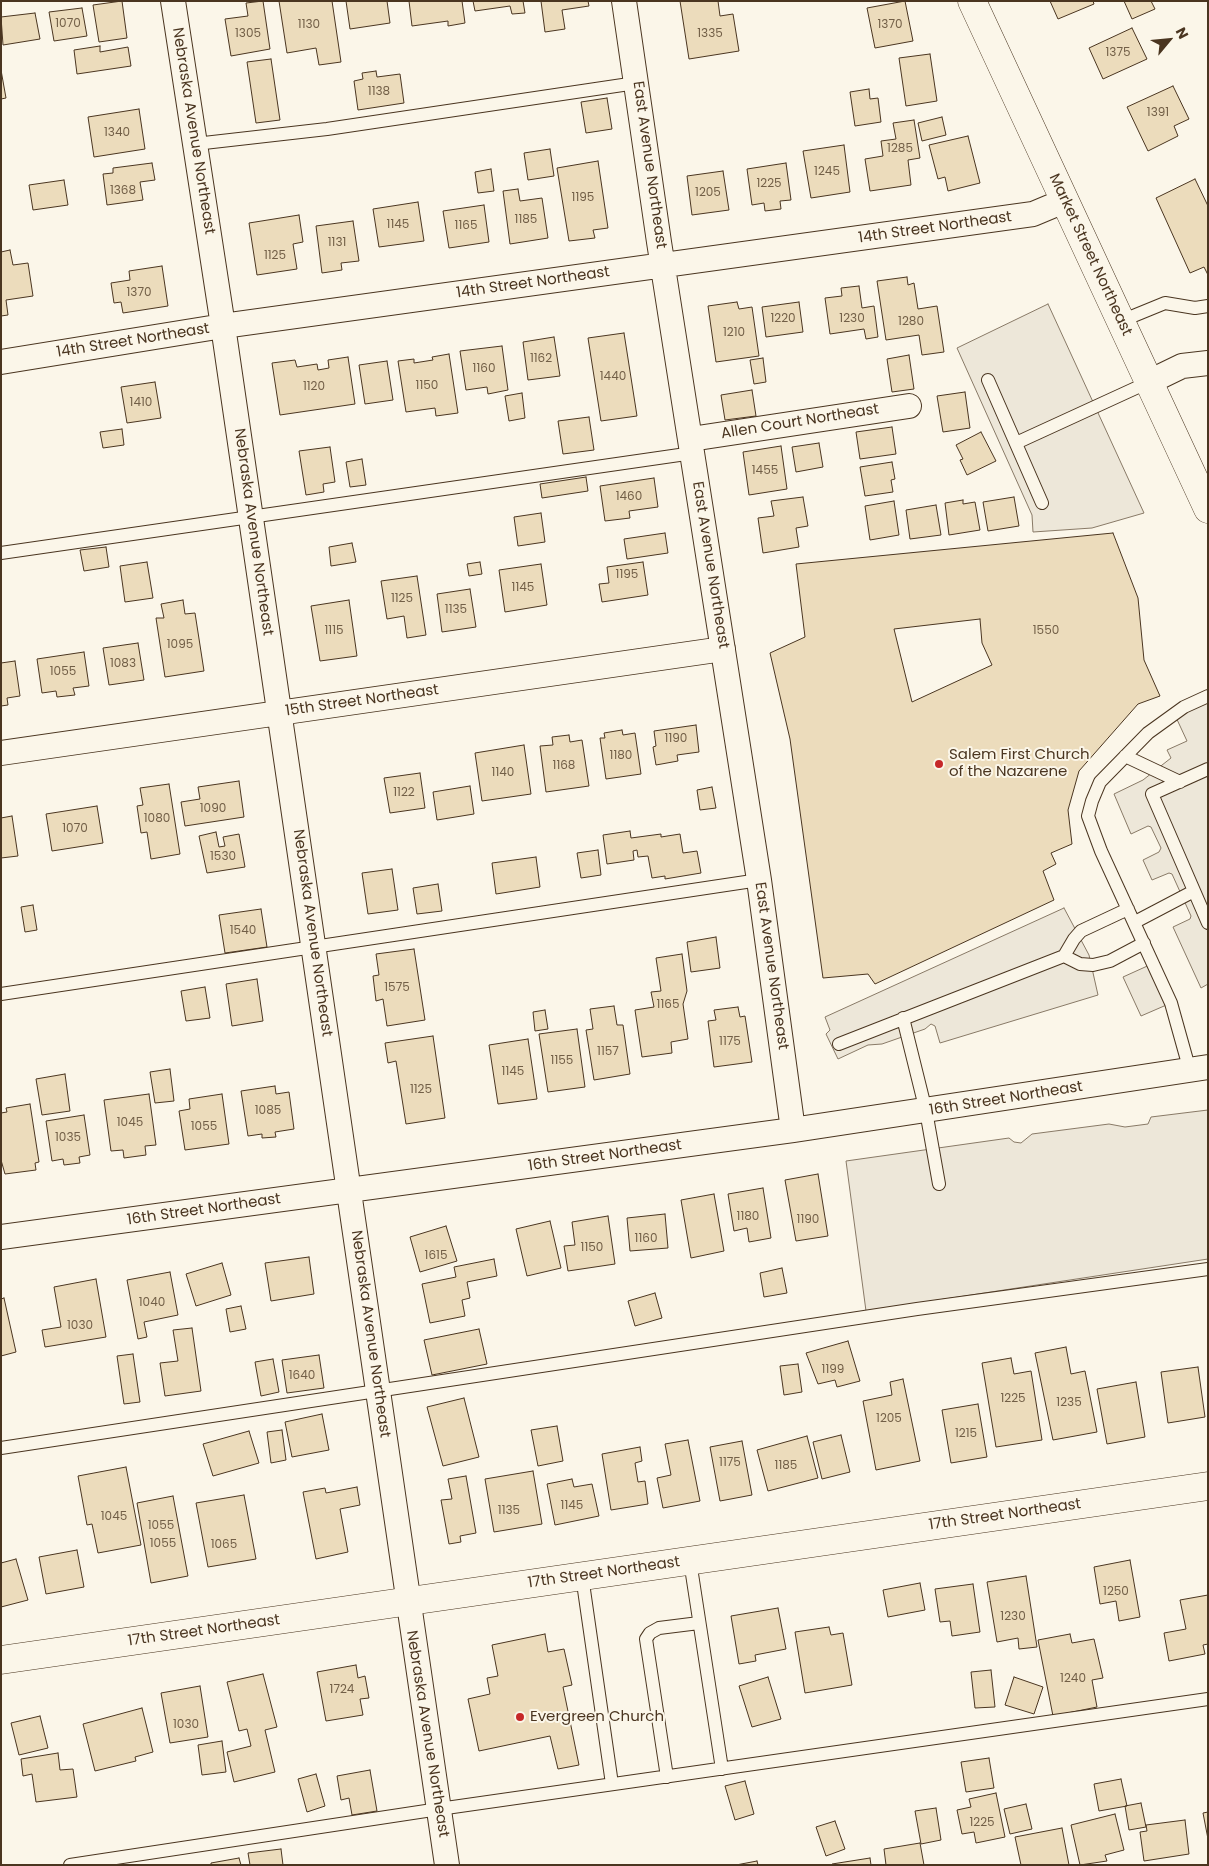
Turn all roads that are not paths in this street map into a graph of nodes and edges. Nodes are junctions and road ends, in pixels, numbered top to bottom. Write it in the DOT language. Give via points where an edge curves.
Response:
graph roads {
  1 [pos="173,1"];
  2 [pos="624,1"];
  3 [pos="972,1"];
  4 [pos="636,83"];
  5 [pos="195,144"];
  6 [pos="1064,201"];
  7 [pos="664,265"];
  8 [pos="1208,306"];
  9 [pos="1121,321"];
  10 [pos="224,326"];
  11 [pos="1,362"];
  12 [pos="1208,363"];
  13 [pos="988,380"];
  14 [pos="1149,382"];
  15 [pos="909,406"];
  16 [pos="1016,443"];
  17 [pos="692,446"];
  18 [pos="1042,503"];
  19 [pos="1208,509"];
  20 [pos="251,516"];
  21 [pos="1,553"];
  22 [pos="723,649"];
  23 [pos="1208,696"];
  24 [pos="279,713"];
  25 [pos="1,753"];
  26 [pos="1125,756"];
  27 [pos="1208,769"];
  28 [pos="1180,782"];
  29 [pos="759,880"];
  30 [pos="1194,891"];
  31 [pos="1128,909"];
  32 [pos="1135,922"];
  33 [pos="1208,923"];
  34 [pos="1144,943"];
  35 [pos="314,948"];
  36 [pos="1064,956"];
  37 [pos="1,994"];
  38 [pos="903,1018"];
  39 [pos="838,1044"];
  40 [pos="1199,1069"];
  41 [pos="926,1111"];
  42 [pos="793,1130"];
  43 [pos="939,1184"];
  44 [pos="349,1190"];
  45 [pos="1,1238"];
  46 [pos="1208,1269"];
  47 [pos="378,1392"];
  48 [pos="1,1448"];
  49 [pos="1208,1486"];
  50 [pos="690,1560"];
  51 [pos="582,1576"];
  52 [pos="407,1602"];
  53 [pos="699,1623"];
  54 [pos="1,1660"];
  55 [pos="1208,1699"];
  56 [pos="722,1769"];
  57 [pos="667,1777"];
  58 [pos="612,1784"];
  59 [pos="438,1809"];
  60 [pos="70,1865"];
  61 [pos="447,1865"];
  1 -- 5 [label="street, Nebraska Avenue Northeast"];
  2 -- 4 [label="street, East Avenue Northeast"];
  3 -- 6 [label="main road, Market Street Northeast"];
  4 -- 5 [label="lane"];
  4 -- 7 [label="street, East Avenue Northeast"];
  5 -- 10 [label="street, Nebraska Avenue Northeast"];
  6 -- 7 [label="street, 14th Street Northeast" via="1033,214"];
  6 -- 9 [label="main road, Market Street Northeast"];
  7 -- 10 [label="street, 14th Street Northeast"];
  7 -- 17 [label="street, East Avenue Northeast"];
  8 -- 9 [label="lane" via="1195,308 1165,303"];
  9 -- 14 [label="main road, Market Street Northeast"];
  10 -- 11 [label="street, 14th Street Northeast"];
  10 -- 20 [label="street, Nebraska Avenue Northeast"];
  12 -- 14 [label="street" via="1182,366"];
  13 -- 16 [label="lane"];
  14 -- 16 [label="lane"];
  14 -- 19 [label="main road, Market Street Northeast"];
  15 -- 17 [label="street, Allen Court Northeast"];
  16 -- 18 [label="lane"];
  17 -- 20 [label="lane"];
  17 -- 22 [label="street, East Avenue Northeast"];
  20 -- 21 [label="lane"];
  20 -- 24 [label="street, Nebraska Avenue Northeast"];
  22 -- 24 [label="street, 15th Street Northeast"];
  22 -- 29 [label="street, East Avenue Northeast"];
  23 -- 26 [label="lane" via="1174,713"];
  24 -- 25 [label="street, 15th Street Northeast"];
  24 -- 35 [label="street, Nebraska Avenue Northeast"];
  26 -- 28 [label="lane"];
  26 -- 31 [label="lane" via="1100,782 1088,816"];
  27 -- 28 [label="lane"];
  28 -- 30 [label="lane" via="1152,794"];
  29 -- 35 [label="lane"];
  29 -- 42 [label="street, East Avenue Northeast"];
  30 -- 32 [label="lane"];
  30 -- 33 [label="lane"];
  31 -- 32 [label="lane"];
  31 -- 36 [label="lane" via="1081,932"];
  32 -- 34 [label="lane"];
  34 -- 36 [label="lane" via="1110,961 1094,965 1080,964"];
  34 -- 40 [label="lane"];
  35 -- 37 [label="lane"];
  35 -- 44 [label="street, Nebraska Avenue Northeast"];
  36 -- 38 [label="lane"];
  38 -- 39 [label="lane"];
  38 -- 41 [label="lane"];
  40 -- 41 [label="street, 16th Street Northeast"];
  41 -- 42 [label="street, 16th Street Northeast"];
  41 -- 43 [label="lane"];
  42 -- 44 [label="street, 16th Street Northeast"];
  44 -- 45 [label="street, 16th Street Northeast"];
  44 -- 47 [label="street, Nebraska Avenue Northeast"];
  46 -- 47 [label="lane" via="890,1312"];
  47 -- 48 [label="lane"];
  47 -- 52 [label="street, Nebraska Avenue Northeast"];
  49 -- 50 [label="main road, 17th Street Northeast"];
  50 -- 51 [label="main road, 17th Street Northeast"];
  50 -- 53 [label="lane"];
  51 -- 52 [label="main road, 17th Street Northeast"];
  51 -- 58 [label="lane"];
  52 -- 54 [label="main road, 17th Street Northeast"];
  52 -- 59 [label="street, Nebraska Avenue Northeast"];
  53 -- 56 [label="lane"];
  53 -- 57 [label="lane" via="659,1628 646,1639"];
  55 -- 56 [label="lane"];
  56 -- 57 [label="lane"];
  57 -- 58 [label="lane"];
  58 -- 59 [label="lane"];
  59 -- 60 [label="lane"];
  59 -- 61 [label="street, Nebraska Avenue Northeast"];
}
